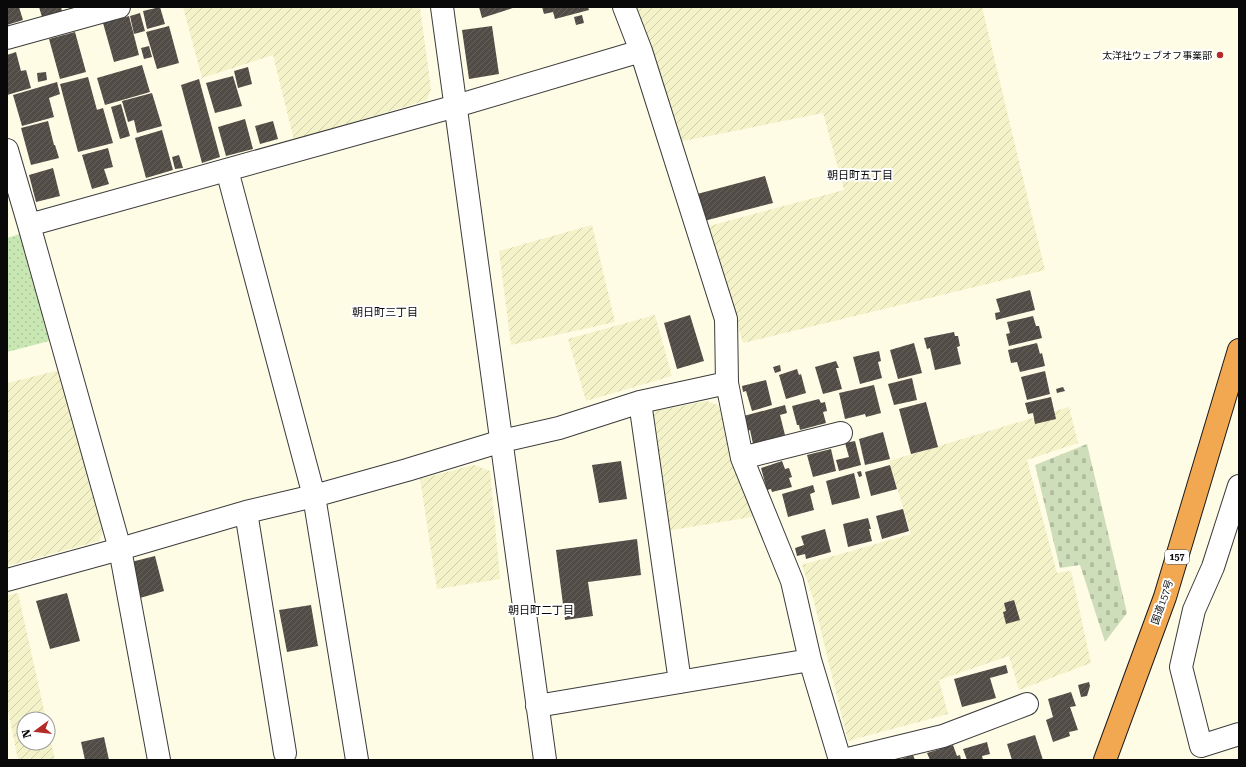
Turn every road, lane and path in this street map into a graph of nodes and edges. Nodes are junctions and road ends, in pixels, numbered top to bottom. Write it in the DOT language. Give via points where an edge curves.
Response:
graph roads {
  1 [pos="119,7"];
  2 [pos="442,7"];
  3 [pos="624,7"];
  4 [pos="7,38"];
  5 [pos="640,52"];
  6 [pos="456,106"];
  7 [pos="7,150"];
  8 [pos="227,170"];
  9 [pos="29,225"];
  10 [pos="1239,350"];
  11 [pos="728,383"];
  12 [pos="640,402"];
  13 [pos="841,433"];
  14 [pos="502,441"];
  15 [pos="742,458"];
  16 [pos="1239,486"];
  17 [pos="314,496"];
  18 [pos="246,512"];
  19 [pos="120,549"];
  20 [pos="7,580"];
  21 [pos="810,660"];
  22 [pos="680,682"];
  23 [pos="1027,704"];
  24 [pos="537,706"];
  25 [pos="1239,734"];
  26 [pos="285,753"];
  27 [pos="159,760"];
  28 [pos="357,760"];
  29 [pos="545,760"];
  30 [pos="840,760"];
  31 [pos="844,760"];
  32 [pos="1105,760"];
  1 -- 4 [label="street"];
  2 -- 6 [label="street"];
  3 -- 5 [label="street"];
  5 -- 6 [label="street"];
  5 -- 11 [label="street" via="726,319"];
  6 -- 8 [label="street"];
  6 -- 14 [label="street"];
  7 -- 9 [label="street"];
  8 -- 9 [label="street"];
  8 -- 17 [label="street"];
  9 -- 19 [label="street"];
  10 -- 32 [label="highway, 国道157号 / 157" via="1165,597"];
  11 -- 12 [label="street"];
  11 -- 15 [label="street"];
  12 -- 14 [label="street" via="559,428"];
  12 -- 22 [label="street"];
  13 -- 15 [label="street"];
  14 -- 17 [label="street"];
  14 -- 24 [label="street"];
  15 -- 21 [label="street" via="792,581"];
  16 -- 25 [label="street" via="1213,567 1194,610 1181,667 1201,746"];
  17 -- 18 [label="street"];
  17 -- 28 [label="street"];
  18 -- 19 [label="street"];
  18 -- 26 [label="street"];
  19 -- 20 [label="street"];
  19 -- 27 [label="street"];
  21 -- 22 [label="street"];
  21 -- 30 [label="street"];
  22 -- 24 [label="street"];
  23 -- 31 [label="street" via="943,736"];
  24 -- 29 [label="street"];
}
